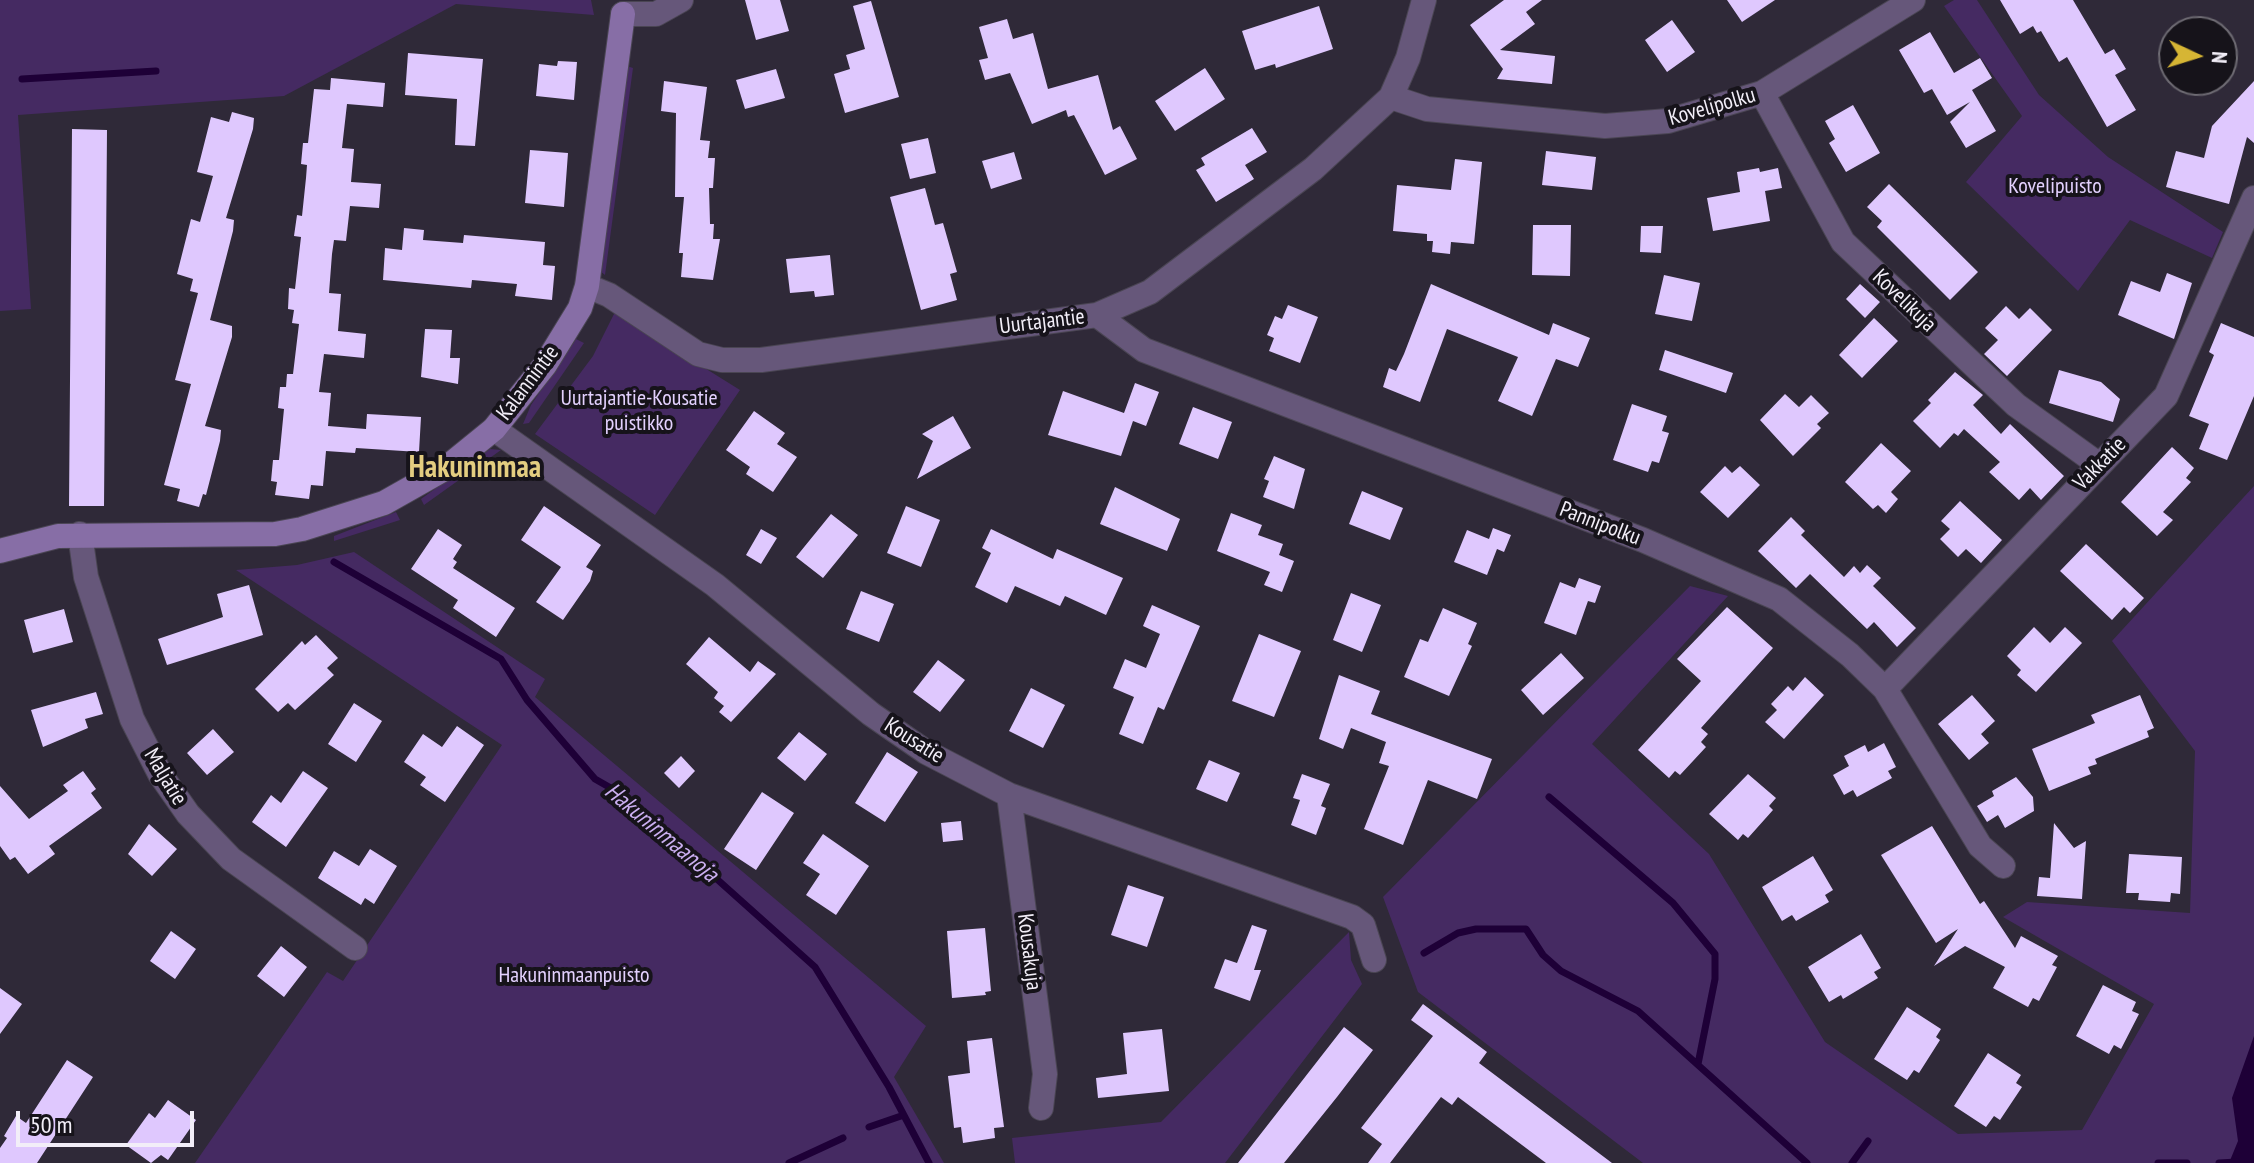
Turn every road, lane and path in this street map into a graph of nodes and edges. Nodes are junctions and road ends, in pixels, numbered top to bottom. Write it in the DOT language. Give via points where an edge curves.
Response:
graph roads {
  1 [pos="681,0"];
  2 [pos="1424,0"];
  3 [pos="1913,0"];
  4 [pos="1762,93"];
  5 [pos="1391,97"];
  6 [pos="2254,198"];
  7 [pos="587,286"];
  8 [pos="1097,315"];
  9 [pos="494,429"];
  10 [pos="2098,464"];
  11 [pos="80,534"];
  12 [pos="0,551"];
  13 [pos="1885,689"];
  14 [pos="1009,795"];
  15 [pos="2003,866"];
  16 [pos="355,948"];
  17 [pos="1374,960"];
  18 [pos="1041,1108"];
  1 -- 7 [label="street, Kalannintie" via="656,14 623,14"];
  2 -- 5 [label="street, Uurtajantie"];
  3 -- 4 [label="street, Kovelipolku"];
  4 -- 5 [label="street, Kovelipolku" via="1668,121 1605,126 1427,109"];
  4 -- 10 [label="street, Kovelikuja" via="1843,242 2016,405"];
  5 -- 8 [label="street, Uurtajantie" via="1313,169 1150,292"];
  6 -- 10 [label="street, Vakkatie" via="2166,396"];
  7 -- 8 [label="street, Uurtajantie" via="698,354 722,360 761,360"];
  7 -- 9 [label="street, Kalannintie" via="580,308 545,365"];
  8 -- 13 [label="street, Pannipolku" via="1144,350 1643,540 1779,599"];
  9 -- 11 [label="street, Kalannintie" via="446,468 384,503 302,529 275,534"];
  9 -- 14 [label="street, Kousatie" via="705,577 871,714 926,752"];
  10 -- 13 [label="street, Vakkatie"];
  11 -- 12 [label="street, Kalannintie"];
  11 -- 16 [label="street, Maljatie" via="86,577 132,719 160,774 188,814 231,859"];
  13 -- 15 [label="street, Pannipolku" via="1980,846"];
  14 -- 17 [label="street, Kousatie" via="1352,917 1363,925"];
  14 -- 18 [label="street, Kousakuja" via="1045,1074"];
}
